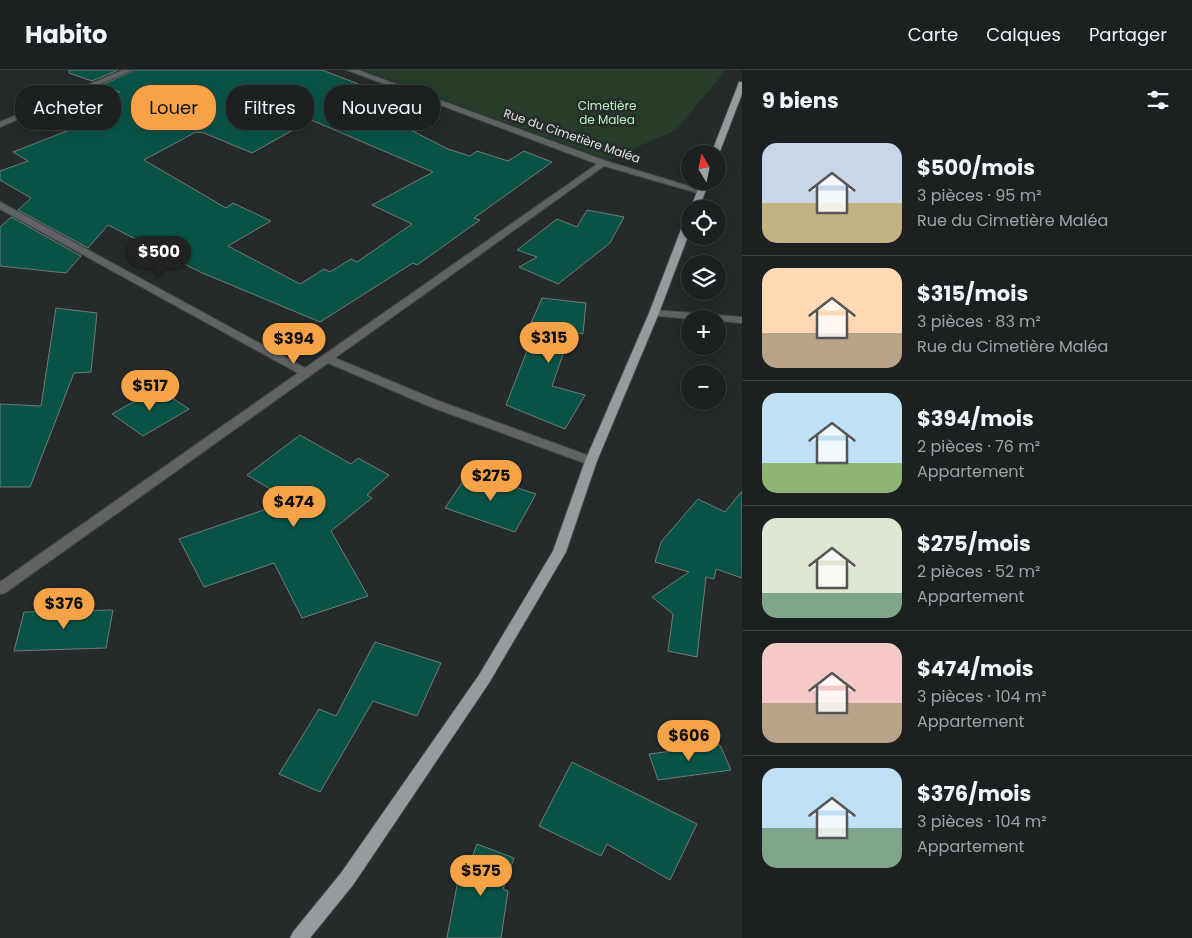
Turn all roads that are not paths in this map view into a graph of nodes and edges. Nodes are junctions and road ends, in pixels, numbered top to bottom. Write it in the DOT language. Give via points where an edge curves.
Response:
graph roads {
  1 [pos="129,70"];
  2 [pos="351,70"];
  3 [pos="742,84"];
  4 [pos="0,125"];
  5 [pos="718,145"];
  6 [pos="603,162"];
  7 [pos="701,191"];
  8 [pos="698,200"];
  9 [pos="0,205"];
  10 [pos="681,242"];
  11 [pos="654,313"];
  12 [pos="742,320"];
  13 [pos="326,358"];
  14 [pos="306,372"];
  15 [pos="591,461"];
  16 [pos="0,589"];
  17 [pos="300,938"];
  1 -- 4 [label="street"];
  2 -- 6 [label="street, Rue du Cimetière Maléa"];
  3 -- 5 [label="main road"];
  6 -- 7 [label="street, Rue du Cimetière Maléa"];
  6 -- 13 [label="street"];
  7 -- 8 [label="main road"];
  9 -- 14 [label="street"];
  10 -- 11 [label="main road"];
  11 -- 12 [label="street"];
  11 -- 15 [label="main road"];
  13 -- 14 [label="street"];
  13 -- 15 [label="street" via="435,404"];
  14 -- 16 [label="street"];
  15 -- 17 [label="main road" via="559,552 489,671 347,879"];
}
